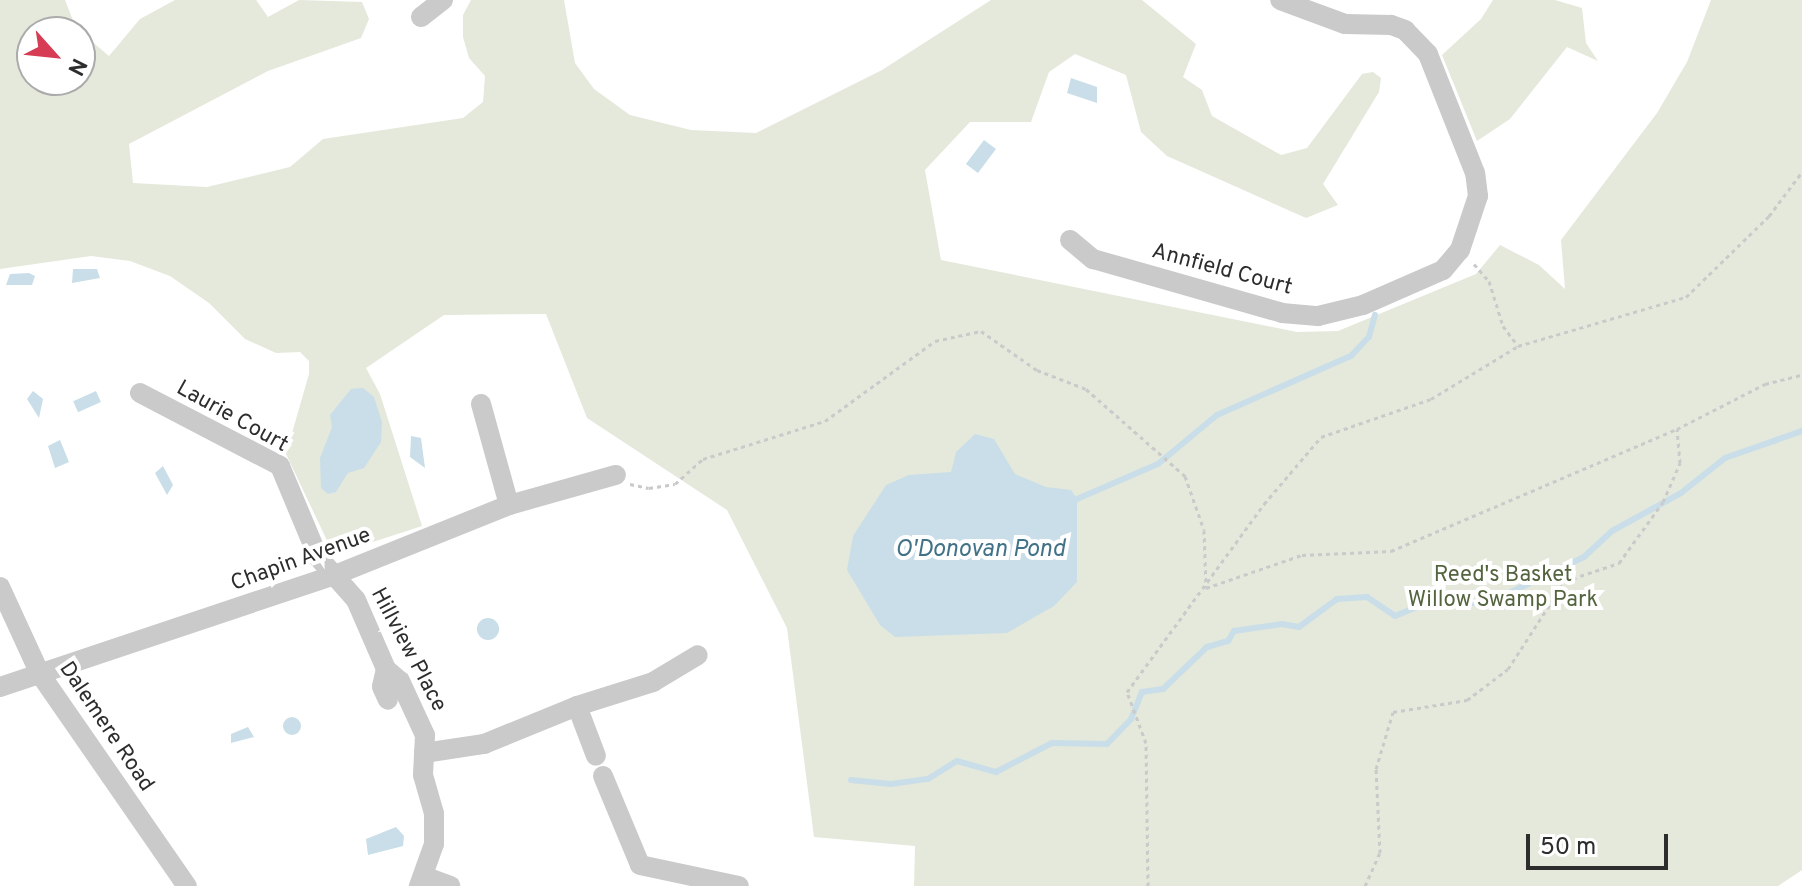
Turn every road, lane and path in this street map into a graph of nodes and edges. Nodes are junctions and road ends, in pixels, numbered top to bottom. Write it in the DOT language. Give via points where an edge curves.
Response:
graph roads {
  1 [pos="443,0"];
  2 [pos="1280,0"];
  3 [pos="421,17"];
  4 [pos="1802,172"];
  5 [pos="1070,240"];
  6 [pos="1460,250"];
  7 [pos="1518,346"];
  8 [pos="1802,375"];
  9 [pos="140,393"];
  10 [pos="481,404"];
  11 [pos="1677,429"];
  12 [pos="613,476"];
  13 [pos="509,505"];
  14 [pos="335,575"];
  15 [pos="0,587"];
  16 [pos="1206,588"];
  17 [pos="698,655"];
  18 [pos="386,669"];
  19 [pos="40,674"];
  20 [pos="0,687"];
  21 [pos="388,700"];
  22 [pos="577,706"];
  23 [pos="424,753"];
  24 [pos="421,881"];
  25 [pos="187,886"];
  26 [pos="450,886"];
  27 [pos="739,886"];
  28 [pos="1148,886"];
  29 [pos="1365,886"];
  1 -- 3 [label="street"];
  2 -- 6 [label="street, Annfield Court" via="1345,24 1405,30 1428,54 1475,173 1473,222"];
  4 -- 7 [label="path" via="1769,216 1686,297"];
  5 -- 6 [label="street, Annfield Court" via="1093,259 1282,313 1318,316 1422,283"];
  6 -- 7 [label="path" via="1489,281 1503,326"];
  7 -- 16 [label="path" via="1431,399 1321,437 1264,504"];
  8 -- 11 [label="path" via="1765,384"];
  9 -- 14 [label="street, Laurie Court" via="280,466 318,557"];
  10 -- 13 [label="street"];
  11 -- 16 [label="path" via="1391,551 1302,555"];
  11 -- 29 [label="path" via="1680,463 1663,502 1619,563 1565,581 1508,669 1467,700 1393,712 1376,769 1380,853"];
  12 -- 13 [label="street, Chapin Avenue"];
  12 -- 16 [label="path" via="649,488 675,484 703,459 825,421 935,341 981,331 1037,370 1086,389 1185,476 1204,530"];
  13 -- 14 [label="street, Chapin Avenue"];
  14 -- 18 [label="street, Hillview Place" via="356,600"];
  14 -- 19 [label="street, Chapin Avenue"];
  15 -- 19 [label="street, Dalemere Road"];
  16 -- 28 [label="path" via="1127,692 1146,743"];
  17 -- 22 [label="street" via="653,682"];
  18 -- 21 [label="street" via="382,687"];
  18 -- 23 [label="street, Hillview Place" via="400,681 425,735"];
  19 -- 20 [label="street, Chapin Avenue"];
  19 -- 25 [label="street, Dalemere Road"];
  22 -- 23 [label="street" via="484,744"];
  22 -- 27 [label="street" via="640,865"];
  23 -- 24 [label="street, Hillview Place" via="434,844"];
  24 -- 26 [label="street"];
}
